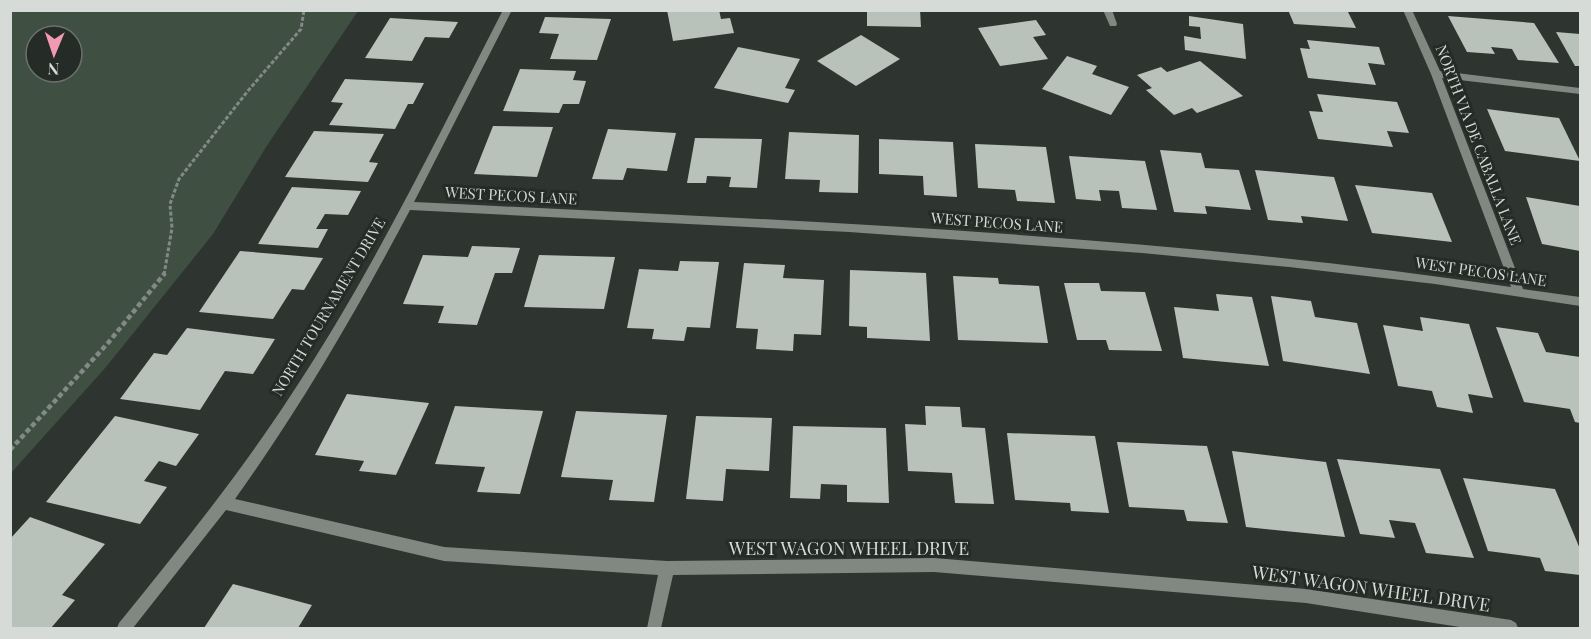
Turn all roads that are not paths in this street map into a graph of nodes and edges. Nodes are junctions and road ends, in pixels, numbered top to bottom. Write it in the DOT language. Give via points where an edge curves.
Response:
graph roads {
  1 [pos="508,10"];
  2 [pos="1107,10"];
  3 [pos="1407,10"];
  4 [pos="1113,24"];
  5 [pos="1436,74"];
  6 [pos="1581,91"];
  7 [pos="408,206"];
  8 [pos="1518,291"];
  9 [pos="1581,302"];
  10 [pos="225,503"];
  11 [pos="667,568"];
  12 [pos="124,628"];
  13 [pos="654,628"];
  14 [pos="1511,628"];
  1 -- 7 [label="street, NORTH TOURNAMENT DRIVE"];
  2 -- 4 [label="street"];
  3 -- 5 [label="street, NORTH VIA DE CABALLA LANE"];
  5 -- 6 [label="street"];
  5 -- 8 [label="street, NORTH VIA DE CABALLA LANE"];
  7 -- 8 [label="street, WEST PECOS LANE" via="912,232 1283,260"];
  7 -- 10 [label="street, NORTH TOURNAMENT DRIVE" via="319,364"];
  8 -- 9 [label="street, WEST PECOS LANE"];
  10 -- 11 [label="street, WEST WAGON WHEEL DRIVE" via="444,554"];
  10 -- 12 [label="street, NORTH TOURNAMENT DRIVE"];
  11 -- 13 [label="street"];
  11 -- 14 [label="street, WEST WAGON WHEEL DRIVE" via="934,565 1306,596"];
}
